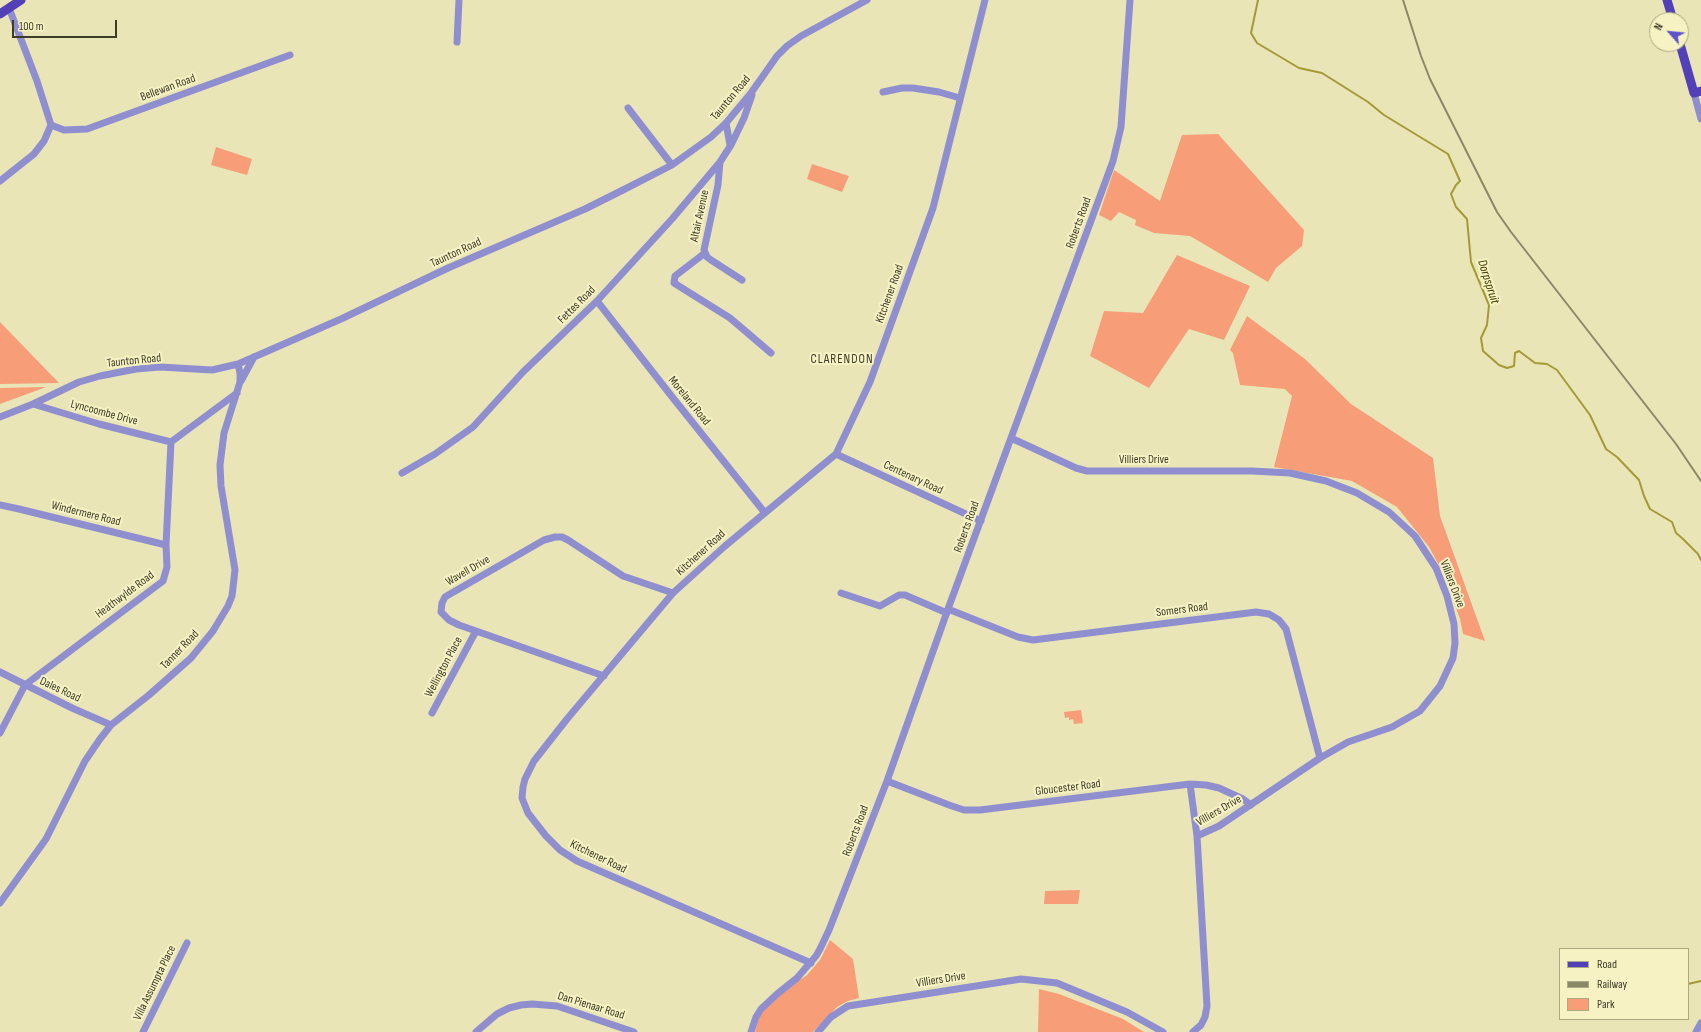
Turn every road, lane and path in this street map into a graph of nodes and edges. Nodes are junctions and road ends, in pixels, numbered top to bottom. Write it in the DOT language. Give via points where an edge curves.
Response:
graph roads {
  1 [pos="21,0"];
  2 [pos="459,0"];
  3 [pos="867,0"];
  4 [pos="985,0"];
  5 [pos="1130,0"];
  6 [pos="1667,0"];
  7 [pos="10,8"];
  8 [pos="1671,12"];
  9 [pos="0,14"];
  10 [pos="457,42"];
  11 [pos="1683,52"];
  12 [pos="290,55"];
  13 [pos="754,89"];
  14 [pos="883,92"];
  15 [pos="1698,92"];
  16 [pos="960,98"];
  17 [pos="628,108"];
  18 [pos="1701,118"];
  19 [pos="726,123"];
  20 [pos="51,125"];
  21 [pos="730,145"];
  22 [pos="720,162"];
  23 [pos="672,165"];
  24 [pos="0,181"];
  25 [pos="705,253"];
  26 [pos="742,280"];
  27 [pos="597,301"];
  28 [pos="771,353"];
  29 [pos="254,357"];
  30 [pos="238,364"];
  31 [pos="240,382"];
  32 [pos="237,392"];
  33 [pos="33,404"];
  34 [pos="0,418"];
  35 [pos="1011,438"];
  36 [pos="171,442"];
  37 [pos="836,454"];
  38 [pos="402,473"];
  39 [pos="0,506"];
  40 [pos="765,513"];
  41 [pos="981,521"];
  42 [pos="166,545"];
  43 [pos="673,593"];
  44 [pos="841,593"];
  45 [pos="948,611"];
  46 [pos="476,630"];
  47 [pos="0,672"];
  48 [pos="604,676"];
  49 [pos="25,686"];
  50 [pos="432,713"];
  51 [pos="112,725"];
  52 [pos="0,733"];
  53 [pos="1320,758"];
  54 [pos="887,781"];
  55 [pos="1190,784"];
  56 [pos="1251,805"];
  57 [pos="1197,836"];
  58 [pos="0,890"];
  59 [pos="9,890"];
  60 [pos="0,903"];
  61 [pos="187,943"];
  62 [pos="811,963"];
  63 [pos="1701,1023"];
  64 [pos="143,1032"];
  65 [pos="476,1032"];
  66 [pos="634,1032"];
  67 [pos="751,1032"];
  68 [pos="818,1032"];
  69 [pos="1163,1032"];
  70 [pos="1194,1032"];
  71 [pos="1696,1032"];
  1 -- 7 [label="main road"];
  2 -- 10 [label="street"];
  3 -- 13 [label="street, Taunton Road" via="787,46"];
  4 -- 16 [label="street, Kitchener Road"];
  5 -- 35 [label="street, Roberts Road" via="1121,127 1113,162"];
  6 -- 8 [label="main road"];
  7 -- 9 [label="main road"];
  7 -- 20 [label="street"];
  11 -- 15 [label="main road"];
  12 -- 20 [label="street, Bellewan Road" via="86,129 64,130"];
  13 -- 19 [label="street, Taunton Road"];
  13 -- 21 [label="street, Fettes Road" via="744,118"];
  14 -- 16 [label="street" via="913,88"];
  15 -- 18 [label="street"];
  16 -- 37 [label="street, Kitchener Road" via="933,208 870,382"];
  17 -- 23 [label="street"];
  19 -- 21 [label="street"];
  19 -- 23 [label="street, Taunton Road"];
  20 -- 24 [label="street" via="44,141 34,154"];
  21 -- 22 [label="street, Fettes Road"];
  22 -- 25 [label="street, Altair Avenue"];
  22 -- 27 [label="street, Fettes Road"];
  23 -- 29 [label="street, Taunton Road" via="585,209 487,250"];
  25 -- 26 [label="street, Altair Avenue" via="711,260"];
  25 -- 28 [label="street" via="675,276 674,283 730,318"];
  27 -- 38 [label="street, Fettes Road" via="523,372 473,427"];
  27 -- 40 [label="street, Moreland Road"];
  29 -- 30 [label="street, Taunton Road"];
  29 -- 31 [label="street"];
  30 -- 31 [label="street, Tanner Road"];
  30 -- 33 [label="street, Taunton Road" via="212,370 160,367 118,372 79,382"];
  31 -- 32 [label="street, Tanner Road"];
  32 -- 36 [label="street"];
  32 -- 51 [label="street, Tanner Road" via="224,433 220,465 235,570 232,596 213,631 191,658"];
  33 -- 34 [label="street, Taunton Road"];
  33 -- 36 [label="street, Lyncoombe Drive" via="98,424"];
  35 -- 41 [label="street, Roberts Road"];
  35 -- 53 [label="street, Villiers Drive" via="1087,471 1252,471 1290,473 1326,481 1358,493 1389,512 1416,536 1436,568 1447,596 1454,624 1455,643 1449,668 1440,686 1420,711 1392,727 1348,742"];
  36 -- 42 [label="street, Heathwylde Road"];
  37 -- 40 [label="street, Kitchener Road"];
  37 -- 41 [label="street, Centenary Road"];
  39 -- 42 [label="street, Windermere Road"];
  40 -- 43 [label="street, Kitchener Road"];
  41 -- 45 [label="street, Roberts Road"];
  42 -- 49 [label="street, Heathwylde Road" via="166,575 161,584"];
  43 -- 46 [label="street, Wavell Drive" via="622,576 568,540 555,537 544,540 445,597 441,607 444,616 459,625"];
  43 -- 48 [label="street, Kitchener Road"];
  44 -- 45 [label="street, Somers Road" via="880,606 899,595 905,595"];
  45 -- 53 [label="street, Somers Road" via="1018,637 1033,640 1256,612 1270,614 1286,629"];
  45 -- 54 [label="street, Roberts Road"];
  46 -- 48 [label="street, Wavell Drive"];
  46 -- 50 [label="street, Wellington Place"];
  47 -- 49 [label="street, Dales Road"];
  48 -- 62 [label="street, Kitchener Road" via="534,761 523,787 522,798 528,813 560,850 577,861"];
  49 -- 51 [label="street, Dales Road"];
  49 -- 52 [label="street, Heathwylde Road"];
  51 -- 59 [label="street, Tanner Road" via="85,761 46,839"];
  53 -- 56 [label="street, Villiers Drive"];
  54 -- 55 [label="street, Gloucester Road" via="964,810"];
  54 -- 62 [label="street, Roberts Road" via="829,930"];
  55 -- 56 [label="street, Gloucester Road" via="1219,788"];
  55 -- 57 [label="street, Villiers Drive"];
  56 -- 57 [label="street, Villiers Drive" via="1219,826"];
  57 -- 70 [label="street, Villiers Drive" via="1207,1006 1205,1017"];
  58 -- 59 [label="street"];
  59 -- 60 [label="street, Tanner Road"];
  61 -- 64 [label="street, Villa Assumpta Place"];
  62 -- 67 [label="street, Roberts Road" via="761,1009"];
  63 -- 71 [label="street"];
  65 -- 66 [label="street, Dan Pienaar Road" via="508,1008 532,1004 557,1006"];
  68 -- 69 [label="street, Villiers Drive" via="831,1017 848,1006 1021,979 1057,983 1126,1012"];
}
